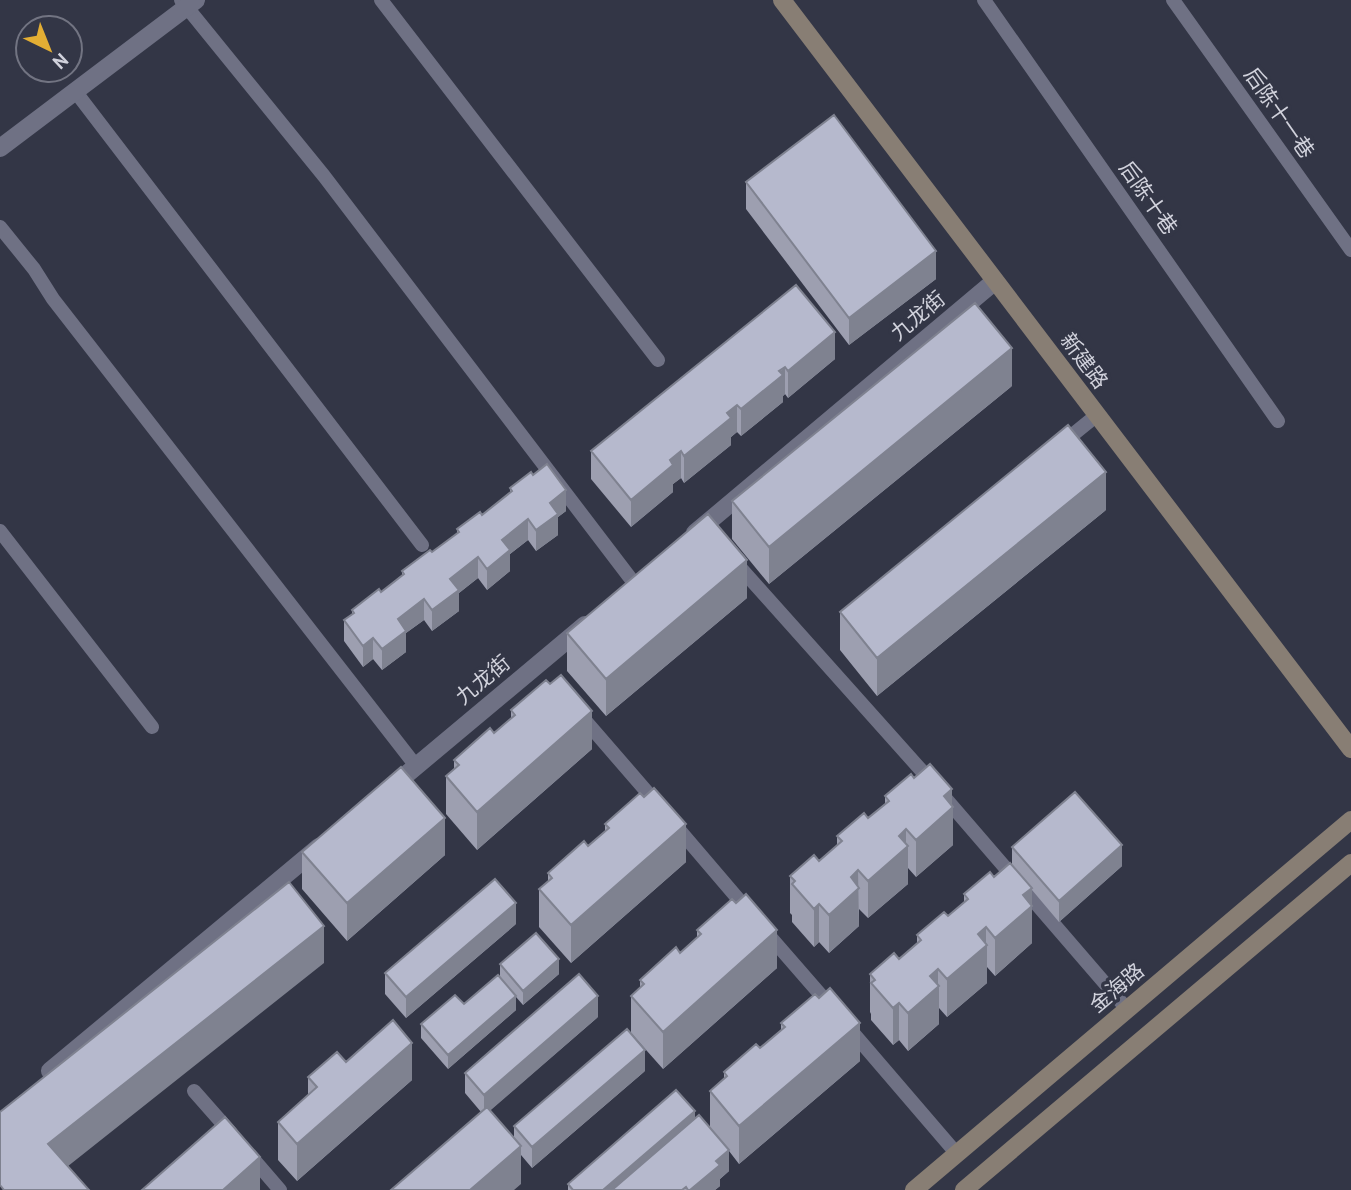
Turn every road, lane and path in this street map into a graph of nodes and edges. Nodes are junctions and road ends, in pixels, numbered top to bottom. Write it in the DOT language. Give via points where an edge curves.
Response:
graph roads {
  1 [pos="381,0"];
  2 [pos="782,0"];
  3 [pos="984,0"];
  4 [pos="1173,0"];
  5 [pos="188,2"];
  6 [pos="75,91"];
  7 [pos="0,148"];
  8 [pos="0,227"];
  9 [pos="1351,250"];
  10 [pos="995,281"];
  11 [pos="658,360"];
  12 [pos="1097,415"];
  13 [pos="1278,421"];
  14 [pos="1045,458"];
  15 [pos="0,531"];
  16 [pos="683,542"];
  17 [pos="422,545"];
  18 [pos="730,556"];
  19 [pos="634,583"];
  20 [pos="603,609"];
  21 [pos="583,718"];
  22 [pos="152,727"];
  23 [pos="1351,748"];
  24 [pos="416,766"];
  25 [pos="373,802"];
  26 [pos="1351,820"];
  27 [pos="331,837"];
  28 [pos="1351,863"];
  29 [pos="1127,1009"];
  30 [pos="32,1087"];
  31 [pos="194,1091"];
  32 [pos="957,1154"];
  33 [pos="280,1190"];
  34 [pos="914,1190"];
  35 [pos="964,1190"];
  1 -- 11 [label="lane"];
  2 -- 10 [label="main road, 新建路"];
  3 -- 13 [label="lane, 后陈十巷"];
  4 -- 9 [label="lane, 后陈十一巷"];
  5 -- 6 [label="street"];
  5 -- 19 [label="lane"];
  6 -- 7 [label="street"];
  6 -- 17 [label="lane"];
  8 -- 24 [label="lane"];
  10 -- 12 [label="main road, 新建路"];
  10 -- 16 [label="street, 九龙街" via="708,531"];
  12 -- 14 [label="lane"];
  12 -- 23 [label="main road, 新建路"];
  15 -- 22 [label="lane"];
  18 -- 29 [label="lane"];
  20 -- 24 [label="street, 九龙街"];
  21 -- 32 [label="lane"];
  24 -- 25 [label="street, 九龙街"];
  26 -- 29 [label="main road, 金海路"];
  27 -- 30 [label="street"];
  28 -- 35 [label="main road"];
  29 -- 32 [label="main road, 金海路"];
  31 -- 33 [label="lane"];
  32 -- 34 [label="main road, 金海路"];
}
